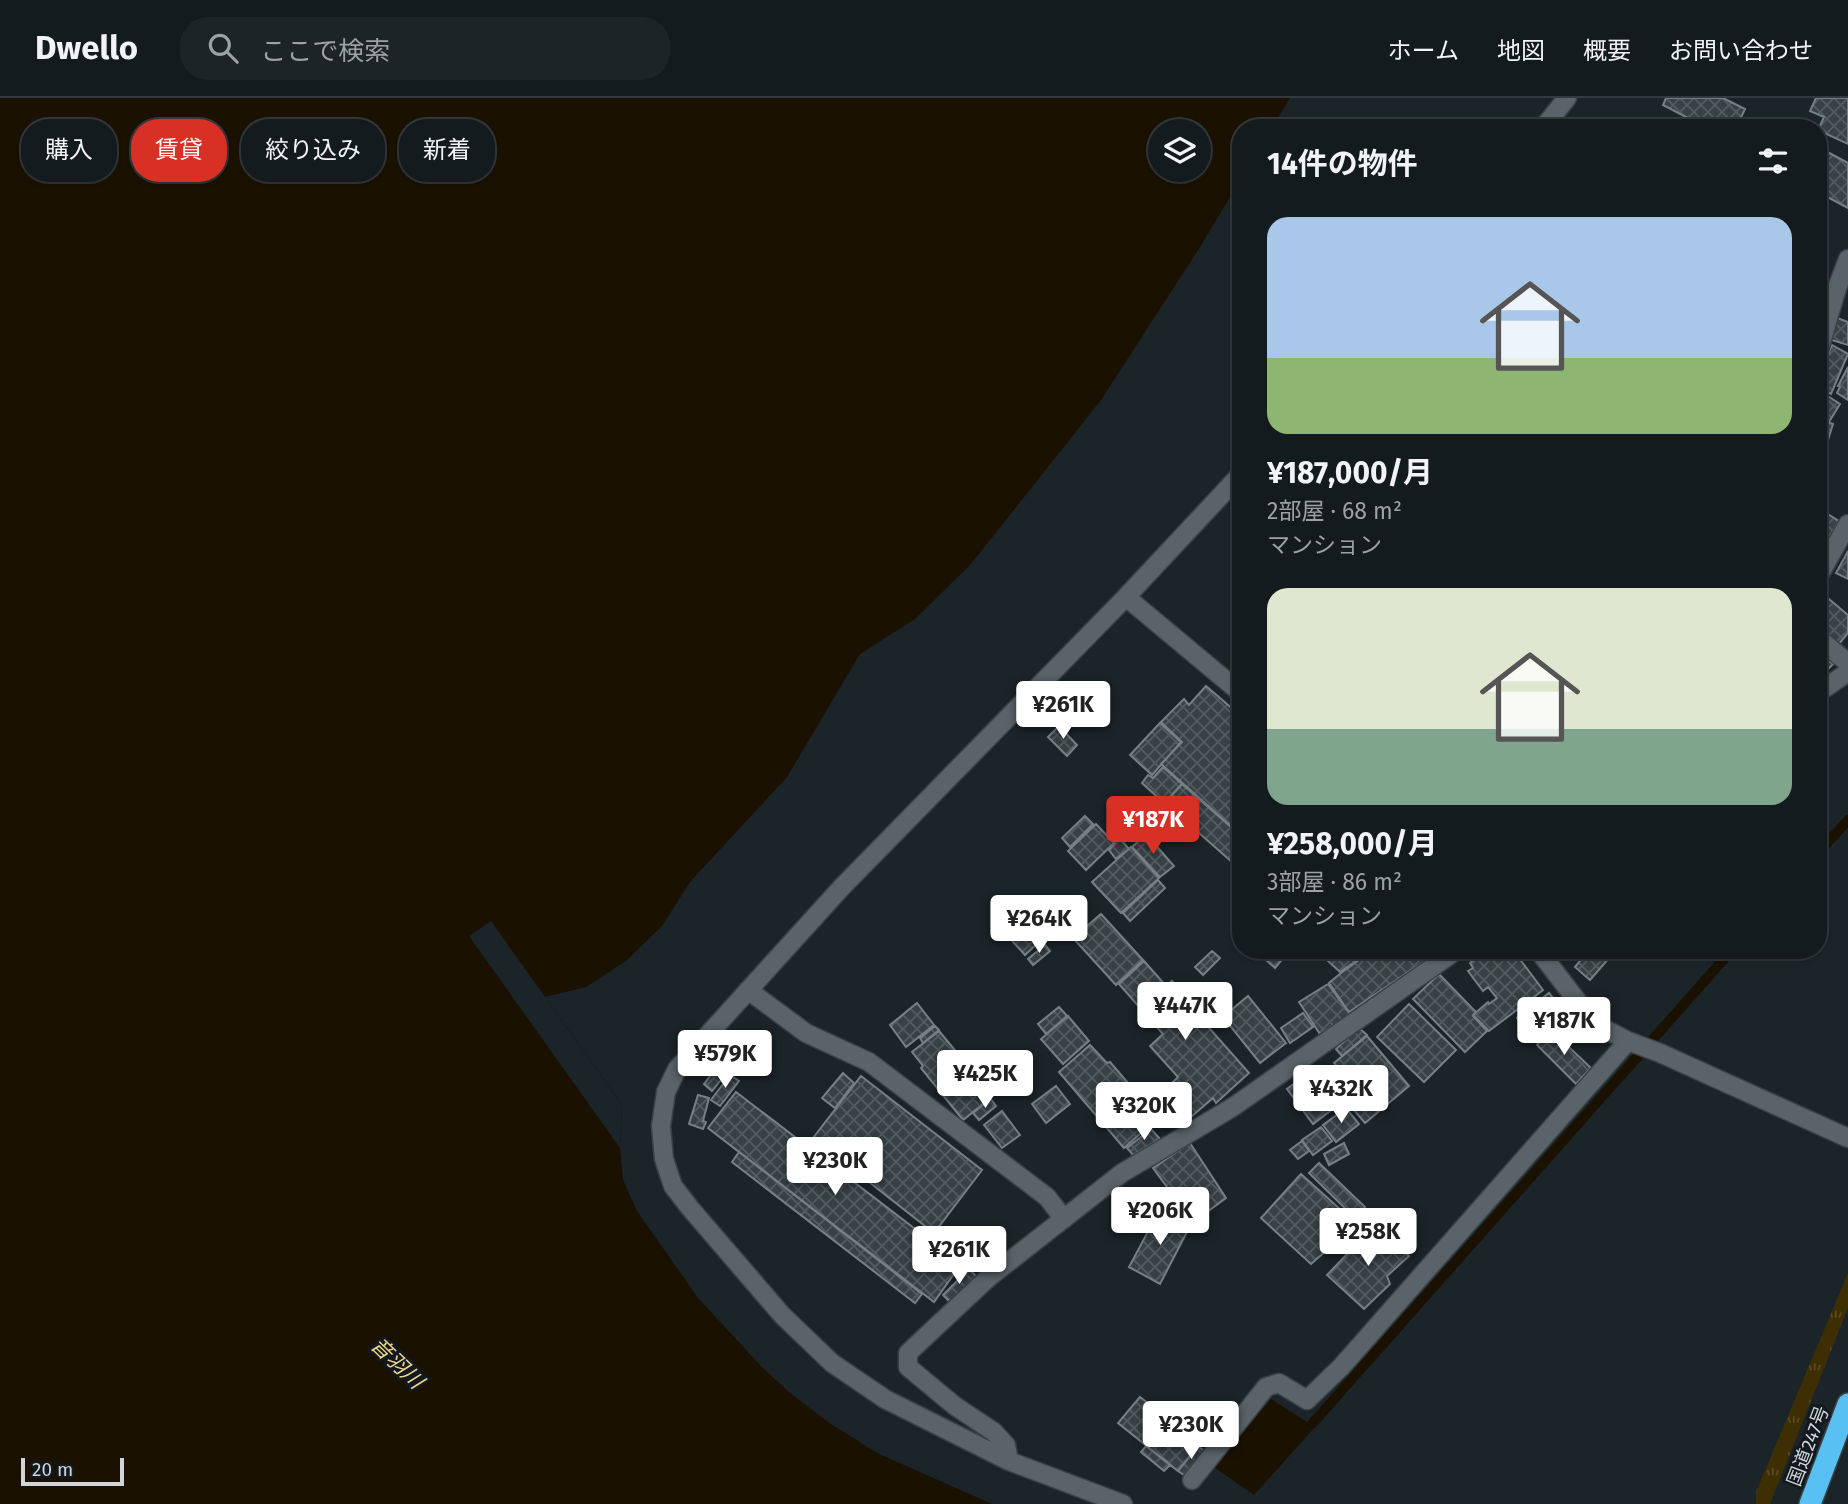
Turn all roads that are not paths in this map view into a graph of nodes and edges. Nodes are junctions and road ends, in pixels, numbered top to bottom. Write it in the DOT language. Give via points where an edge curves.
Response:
graph roads {
  1 [pos="1567,98"];
  2 [pos="1550,119"];
  3 [pos="1848,259"];
  4 [pos="1827,322"];
  5 [pos="1232,484"];
  6 [pos="1848,524"];
  7 [pos="1827,561"];
  8 [pos="1126,597"];
  9 [pos="1827,646"];
  10 [pos="1848,663"];
  11 [pos="1848,672"];
  12 [pos="1232,685"];
  13 [pos="1827,687"];
  14 [pos="1444,959"];
  15 [pos="1545,959"];
  16 [pos="748,990"];
  17 [pos="1631,1042"];
  18 [pos="1848,1138"];
  19 [pos="1064,1219"];
  20 [pos="1848,1404"];
  21 [pos="1009,1461"];
  22 [pos="1192,1480"];
  23 [pos="1123,1504"];
  24 [pos="1811,1504"];
  1 -- 2 [label="street"];
  3 -- 4 [label="street"];
  5 -- 8 [label="street"];
  6 -- 7 [label="street"];
  8 -- 12 [label="street"];
  8 -- 16 [label="street" via="841,888"];
  9 -- 10 [label="street"];
  11 -- 13 [label="street"];
  14 -- 19 [label="street" via="1233,1107 1122,1173"];
  15 -- 17 [label="street" via="1595,1024"];
  16 -- 19 [label="street" via="806,1033 869,1062 1046,1197"];
  16 -- 21 [label="street" via="677,1069 666,1092 661,1126 664,1159 673,1186 782,1315 832,1363 885,1399"];
  17 -- 18 [label="street"];
  17 -- 22 [label="street" via="1342,1366 1307,1400 1279,1383 1266,1387"];
  19 -- 21 [label="street" via="988,1278 908,1353 908,1367 994,1432 1006,1445"];
  20 -- 24 [label="highway, 国道247号"];
  21 -- 23 [label="street"];
}
